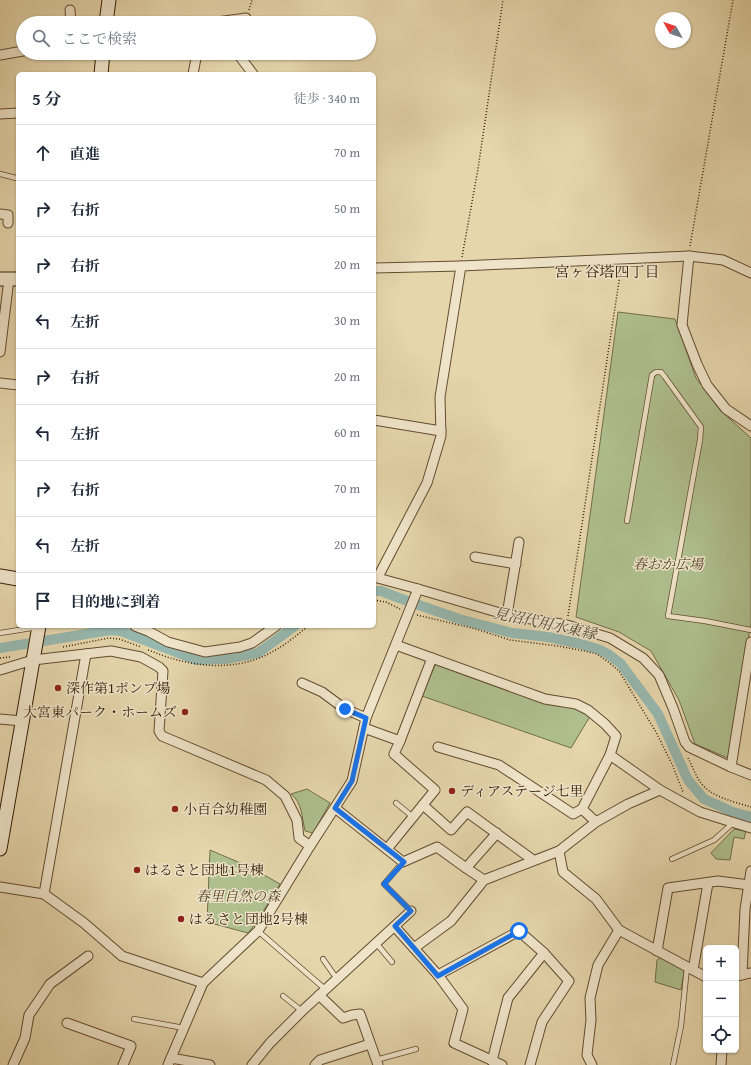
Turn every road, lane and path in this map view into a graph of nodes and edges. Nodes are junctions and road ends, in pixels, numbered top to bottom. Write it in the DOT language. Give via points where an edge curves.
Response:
graph roads {
  1 [pos="109,0"];
  2 [pos="503,0"];
  3 [pos="733,0"];
  4 [pos="70,10"];
  5 [pos="70,16"];
  6 [pos="107,16"];
  7 [pos="16,52"];
  8 [pos="0,55"];
  9 [pos="102,60"];
  10 [pos="196,60"];
  11 [pos="242,60"];
  12 [pos="101,72"];
  13 [pos="193,72"];
  14 [pos="252,72"];
  15 [pos="16,112"];
  16 [pos="0,114"];
  17 [pos="0,174"];
  18 [pos="16,178"];
  19 [pos="0,214"];
  20 [pos="8,223"];
  21 [pos="689,256"];
  22 [pos="623,258"];
  23 [pos="461,266"];
  24 [pos="376,268"];
  25 [pos="751,273"];
  26 [pos="9,279"];
  27 [pos="0,347"];
  28 [pos="0,352"];
  29 [pos="0,383"];
  30 [pos="16,385"];
  31 [pos="376,420"];
  32 [pos="751,426"];
  33 [pos="441,431"];
  34 [pos="627,521"];
  35 [pos="519,542"];
  36 [pos="475,557"];
  37 [pos="516,564"];
  38 [pos="0,576"];
  39 [pos="376,578"];
  40 [pos="16,579"];
  41 [pos="417,592"];
  42 [pos="376,600"];
  43 [pos="410,612"];
  44 [pos="507,615"];
  45 [pos="567,625"];
  46 [pos="40,628"];
  47 [pos="141,628"];
  48 [pos="273,628"];
  49 [pos="751,630"];
  50 [pos="0,632"];
  51 [pos="751,642"];
  52 [pos="396,645"];
  53 [pos="34,654"];
  54 [pos="86,654"];
  55 [pos="432,658"];
  56 [pos="0,670"];
  57 [pos="302,683"];
  58 [pos="366,718"];
  59 [pos="0,719"];
  60 [pos="22,721"];
  61 [pos="364,728"];
  62 [pos="400,741"];
  63 [pos="438,747"];
  64 [pos="689,747"];
  65 [pos="610,755"];
  66 [pos="731,767"];
  67 [pos="751,775"];
  68 [pos="660,790"];
  69 [pos="685,797"];
  70 [pos="396,803"];
  71 [pos="423,805"];
  72 [pos="751,807"];
  73 [pos="335,808"];
  74 [pos="582,809"];
  75 [pos="413,817"];
  76 [pos="596,822"];
  77 [pos="732,823"];
  78 [pos="751,828"];
  79 [pos="497,833"];
  80 [pos="310,846"];
  81 [pos="0,849"];
  82 [pos="387,849"];
  83 [pos="559,851"];
  84 [pos="672,859"];
  85 [pos="533,860"];
  86 [pos="404,862"];
  87 [pos="466,868"];
  88 [pos="751,871"];
  89 [pos="484,880"];
  90 [pos="708,883"];
  91 [pos="748,885"];
  92 [pos="0,887"];
  93 [pos="44,894"];
  94 [pos="411,911"];
  95 [pos="395,926"];
  96 [pos="619,930"];
  97 [pos="258,931"];
  98 [pos="376,943"];
  99 [pos="414,948"];
  100 [pos="657,951"];
  101 [pos="544,953"];
  102 [pos="88,956"];
  103 [pos="323,959"];
  104 [pos="392,962"];
  105 [pos="690,969"];
  106 [pos="743,974"];
  107 [pos="438,976"];
  108 [pos="703,976"];
  109 [pos="336,979"];
  110 [pos="203,983"];
  111 [pos="322,992"];
  112 [pos="284,996"];
  113 [pos="302,1011"];
  114 [pos="134,1019"];
  115 [pos="67,1023"];
  116 [pos="185,1028"];
  117 [pos="370,1044"];
  118 [pos="416,1049"];
  119 [pos="722,1053"];
  120 [pos="170,1061"];
  121 [pos="492,1061"];
  122 [pos="377,1063"];
  123 [pos="13,1065"];
  124 [pos="123,1065"];
  125 [pos="210,1065"];
  126 [pos="252,1065"];
  127 [pos="314,1065"];
  128 [pos="502,1065"];
  129 [pos="530,1065"];
  130 [pos="592,1065"];
  131 [pos="673,1065"];
  132 [pos="721,1065"];
  1 -- 6 [label="main road"];
  2 -- 23 [label="path"];
  3 -- 21 [label="path"];
  4 -- 5 [label="street"];
  7 -- 8 [label="street"];
  9 -- 12 [label="main road"];
  10 -- 13 [label="street"];
  11 -- 14 [label="street"];
  15 -- 16 [label="street"];
  17 -- 18 [label="lane"];
  19 -- 20 [label="street" via="8,215"];
  21 -- 22 [label="street"];
  21 -- 25 [label="street" via="723,260"];
  21 -- 32 [label="street" via="682,325 707,385 726,409"];
  22 -- 23 [label="street"];
  22 -- 45 [label="path"];
  23 -- 24 [label="street"];
  23 -- 33 [label="street" via="440,397"];
  26 -- 27 [label="street"];
  27 -- 28 [label="street"];
  29 -- 30 [label="street"];
  31 -- 33 [label="street"];
  33 -- 39 [label="street" via="427,482"];
  34 -- 49 [label="lane" via="652,375 661,372 701,427 668,616"];
  35 -- 37 [label="street"];
  36 -- 37 [label="street"];
  37 -- 44 [label="street"];
  38 -- 40 [label="main road"];
  39 -- 41 [label="street"];
  41 -- 43 [label="street"];
  41 -- 44 [label="street"];
  42 -- 43 [label="path"];
  43 -- 52 [label="street"];
  43 -- 69 [label="path" via="510,640 585,651 607,660 619,671 656,732"];
  44 -- 45 [label="street"];
  45 -- 64 [label="street" via="610,638 643,658 659,675"];
  46 -- 50 [label="lane"];
  46 -- 53 [label="main road"];
  47 -- 48 [label="street" via="168,642 205,652 252,643"];
  51 -- 66 [label="street"];
  52 -- 55 [label="street"];
  52 -- 58 [label="street"];
  53 -- 54 [label="street"];
  53 -- 56 [label="street"];
  53 -- 60 [label="main road"];
  54 -- 80 [label="street" via="111,651 141,657 159,667 163,671 158,731 162,736 266,780 285,796 297,820 300,838"];
  54 -- 93 [label="street"];
  55 -- 62 [label="street"];
  55 -- 65 [label="street" via="545,699 576,704 588,710 616,736"];
  57 -- 58 [label="street" via="322,692 345,709"];
  58 -- 61 [label="street"];
  59 -- 60 [label="street"];
  60 -- 81 [label="main road"];
  61 -- 62 [label="street"];
  61 -- 73 [label="street" via="352,781"];
  62 -- 71 [label="street" via="394,754 435,790"];
  63 -- 74 [label="street" via="499,765 573,814"];
  64 -- 66 [label="street"];
  64 -- 72 [label="path" via="686,753 701,784 722,798"];
  65 -- 68 [label="street"];
  65 -- 74 [label="street"];
  66 -- 67 [label="street"];
  68 -- 76 [label="street"];
  68 -- 77 [label="street" via="700,812"];
  70 -- 75 [label="lane"];
  71 -- 75 [label="street"];
  71 -- 79 [label="street" via="451,830 467,812"];
  73 -- 80 [label="street"];
  73 -- 82 [label="street"];
  74 -- 76 [label="street"];
  75 -- 82 [label="street"];
  76 -- 83 [label="street"];
  77 -- 78 [label="street"];
  77 -- 84 [label="lane" via="714,840"];
  79 -- 85 [label="street"];
  79 -- 87 [label="street"];
  80 -- 97 [label="street"];
  82 -- 86 [label="street"];
  83 -- 85 [label="street"];
  83 -- 96 [label="street" via="563,872 596,899"];
  85 -- 89 [label="street"];
  86 -- 87 [label="street" via="436,847"];
  86 -- 94 [label="lane" via="384,884"];
  87 -- 89 [label="street"];
  88 -- 91 [label="street"];
  89 -- 99 [label="street" via="451,921"];
  90 -- 91 [label="street" via="718,881"];
  90 -- 100 [label="street" via="668,888"];
  90 -- 105 [label="street"];
  91 -- 106 [label="street"];
  92 -- 93 [label="street"];
  93 -- 110 [label="street" via="84,923 122,956"];
  94 -- 95 [label="street"];
  95 -- 98 [label="street"];
  95 -- 99 [label="street"];
  96 -- 100 [label="street"];
  96 -- 130 [label="street" via="598,965 590,998 591,1020 586,1055"];
  97 -- 110 [label="street"];
  97 -- 111 [label="lane"];
  98 -- 104 [label="lane"];
  98 -- 109 [label="street"];
  99 -- 107 [label="street"];
  100 -- 105 [label="street"];
  101 -- 107 [label="street" via="519,931"];
  101 -- 121 [label="street" via="508,998"];
  101 -- 129 [label="street" via="569,981 542,1022"];
  102 -- 123 [label="street" via="50,984 29,1015 25,1038"];
  103 -- 109 [label="lane"];
  105 -- 108 [label="street"];
  105 -- 131 [label="lane"];
  107 -- 121 [label="street" via="463,1009 454,1043"];
  109 -- 111 [label="street"];
  110 -- 116 [label="street"];
  111 -- 113 [label="street"];
  111 -- 117 [label="street" via="342,1018 360,1014"];
  112 -- 113 [label="lane"];
  113 -- 126 [label="street"];
  114 -- 116 [label="lane"];
  115 -- 124 [label="street" via="131,1046"];
  116 -- 120 [label="street"];
  117 -- 122 [label="street"];
  117 -- 127 [label="street" via="320,1060"];
  118 -- 122 [label="lane"];
  119 -- 132 [label="street"];
  120 -- 125 [label="street"];
  121 -- 128 [label="street"];
}
